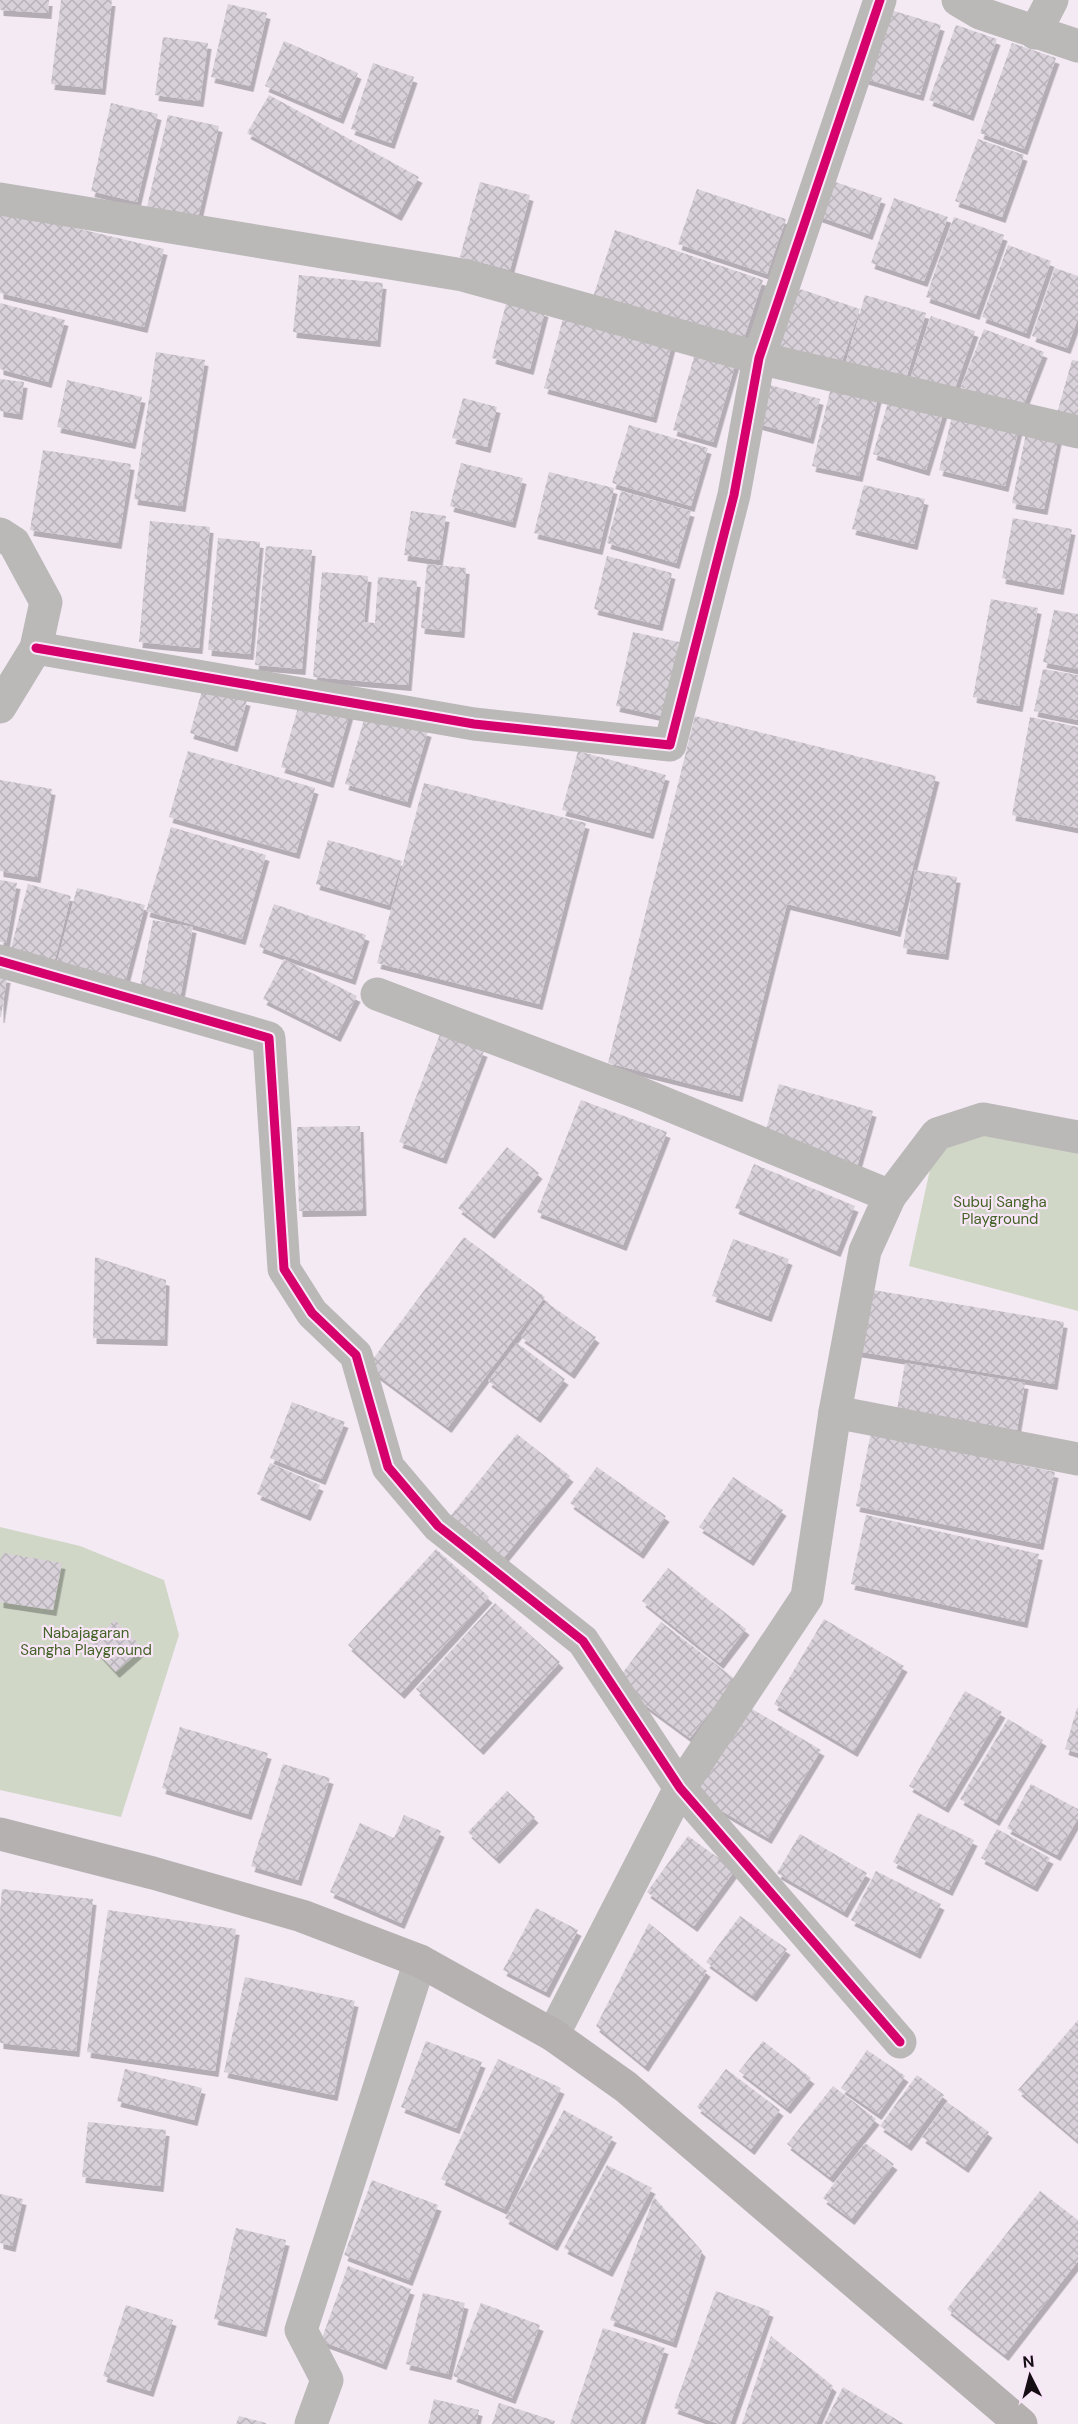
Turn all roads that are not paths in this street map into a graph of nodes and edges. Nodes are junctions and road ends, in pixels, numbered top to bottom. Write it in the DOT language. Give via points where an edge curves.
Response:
graph roads {
  1 [pos="880,0"];
  2 [pos="958,0"];
  3 [pos="1052,0"];
  4 [pos="1035,33"];
  5 [pos="1078,46"];
  6 [pos="0,199"];
  7 [pos="759,358"];
  8 [pos="1078,432"];
  9 [pos="0,534"];
  10 [pos="36,648"];
  11 [pos="0,707"];
  12 [pos="0,961"];
  13 [pos="377,994"];
  14 [pos="1078,1137"];
  15 [pos="890,1196"];
  16 [pos="835,1412"];
  17 [pos="1078,1459"];
  18 [pos="680,1788"];
  19 [pos="0,1834"];
  20 [pos="420,1961"];
  21 [pos="553,2035"];
  22 [pos="900,2042"];
  23 [pos="311,2424"];
  24 [pos="1021,2424"];
  1 -- 7 [label="street"];
  2 -- 4 [label="street" via="980,13"];
  3 -- 4 [label="street"];
  4 -- 5 [label="street"];
  6 -- 7 [label="street" via="463,275"];
  7 -- 8 [label="street"];
  7 -- 10 [label="street" via="734,495 670,745 474,724"];
  9 -- 10 [label="street" via="14,543 46,602"];
  10 -- 11 [label="street"];
  12 -- 18 [label="street" via="269,1038 284,1269 312,1313 356,1355 388,1467 438,1526 583,1641"];
  13 -- 15 [label="street" via="642,1094"];
  14 -- 15 [label="street" via="983,1119 938,1134"];
  15 -- 16 [label="street" via="865,1251"];
  16 -- 17 [label="street"];
  16 -- 18 [label="street" via="807,1597"];
  18 -- 21 [label="street"];
  18 -- 22 [label="street"];
  19 -- 20 [label="main road" via="302,1916"];
  20 -- 21 [label="main road"];
  20 -- 23 [label="street" via="301,2330 327,2380"];
  21 -- 24 [label="main road" via="626,2087"];
}
